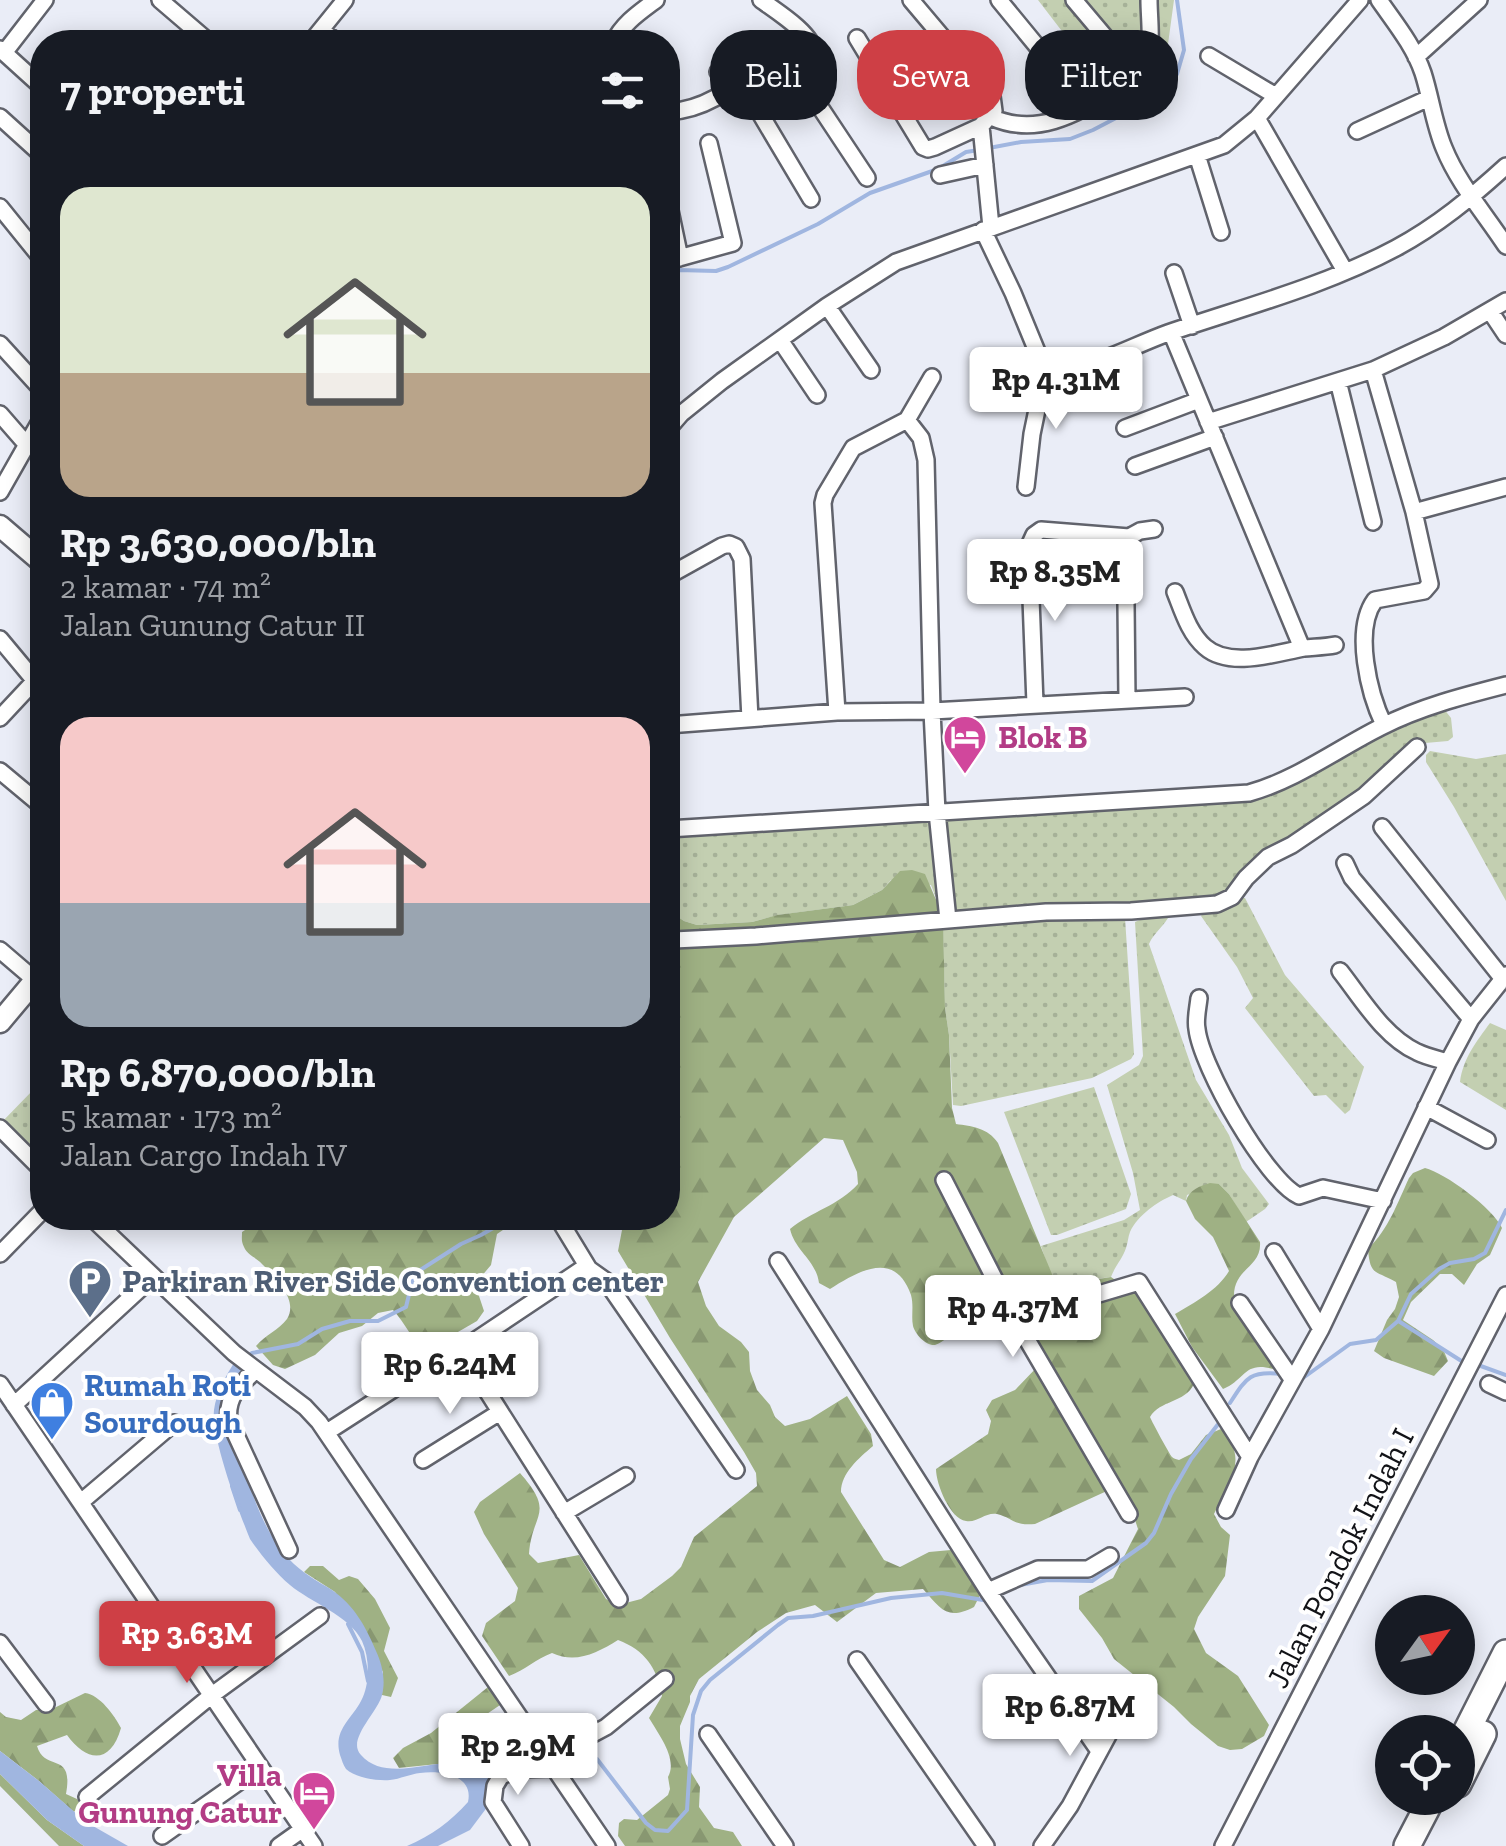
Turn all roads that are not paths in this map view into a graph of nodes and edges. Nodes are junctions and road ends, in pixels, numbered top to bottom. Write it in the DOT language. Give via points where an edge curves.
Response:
graph roads {
  1 [pos="46,0"];
  2 [pos="160,0"];
  3 [pos="345,0"];
  4 [pos="654,0"];
  5 [pos="761,0"];
  6 [pos="911,0"];
  7 [pos="999,0"];
  8 [pos="1074,0"];
  9 [pos="1149,0"];
  10 [pos="1360,0"];
  11 [pos="1380,0"];
  12 [pos="1475,1"];
  13 [pos="195,30"];
  14 [pos="321,30"];
  15 [pos="621,30"];
  16 [pos="799,30"];
  17 [pos="1100,30"];
  18 [pos="1148,30"];
  19 [pos="1025,31"];
  20 [pos="856,38"];
  21 [pos="2,51"];
  22 [pos="1209,56"];
  23 [pos="1416,57"];
  24 [pos="30,76"];
  25 [pos="1276,96"];
  26 [pos="1429,98"];
  27 [pos="710,100"];
  28 [pos="680,111"];
  29 [pos="0,117"];
  30 [pos="1257,118"];
  31 [pos="765,120"];
  32 [pos="829,120"];
  33 [pos="1059,120"];
  34 [pos="1357,131"];
  35 [pos="984,138"];
  36 [pos="709,143"];
  37 [pos="30,144"];
  38 [pos="1197,155"];
  39 [pos="1506,166"];
  40 [pos="940,175"];
  41 [pos="867,178"];
  42 [pos="1472,196"];
  43 [pos="811,199"];
  44 [pos="0,208"];
  45 [pos="987,228"];
  46 [pos="1221,232"];
  47 [pos="30,244"];
  48 [pos="1506,246"];
  49 [pos="680,258"];
  50 [pos="1345,271"];
  51 [pos="1174,273"];
  52 [pos="1506,301"];
  53 [pos="827,306"];
  54 [pos="1490,311"];
  55 [pos="1192,326"];
  56 [pos="1171,332"];
  57 [pos="1506,336"];
  58 [pos="780,340"];
  59 [pos="0,344"];
  60 [pos="871,370"];
  61 [pos="1373,370"];
  62 [pos="1045,371"];
  63 [pos="932,376"];
  64 [pos="30,377"];
  65 [pos="1338,381"];
  66 [pos="818,395"];
  67 [pos="1199,400"];
  68 [pos="0,414"];
  69 [pos="680,414"];
  70 [pos="907,420"];
  71 [pos="1126,428"];
  72 [pos="1212,429"];
  73 [pos="30,440"];
  74 [pos="27,445"];
  75 [pos="1136,466"];
  76 [pos="1026,487"];
  77 [pos="1506,487"];
  78 [pos="0,492"];
  79 [pos="1414,512"];
  80 [pos="1373,522"];
  81 [pos="0,526"];
  82 [pos="1154,530"];
  83 [pos="1129,538"];
  84 [pos="30,552"];
  85 [pos="680,569"];
  86 [pos="1175,592"];
  87 [pos="0,640"];
  88 [pos="1335,645"];
  89 [pos="1302,648"];
  90 [pos="30,668"];
  91 [pos="1506,685"];
  92 [pos="30,686"];
  93 [pos="1185,696"];
  94 [pos="1127,700"];
  95 [pos="1035,704"];
  96 [pos="836,712"];
  97 [pos="932,712"];
  98 [pos="0,718"];
  99 [pos="750,719"];
  100 [pos="680,724"];
  101 [pos="1384,726"];
  102 [pos="1417,746"];
  103 [pos="0,771"];
  104 [pos="30,796"];
  105 [pos="937,812"];
  106 [pos="1382,827"];
  107 [pos="680,829"];
  108 [pos="1346,863"];
  109 [pos="948,920"];
  110 [pos="680,940"];
  111 [pos="0,950"];
  112 [pos="30,972"];
  113 [pos="1340,972"];
  114 [pos="1504,977"];
  115 [pos="30,990"];
  116 [pos="1199,998"];
  117 [pos="1471,1019"];
  118 [pos="0,1022"];
  119 [pos="1448,1062"];
  120 [pos="1426,1107"];
  121 [pos="0,1128"];
  122 [pos="1487,1140"];
  123 [pos="30,1158"];
  124 [pos="944,1180"];
  125 [pos="1384,1201"];
  126 [pos="30,1223"];
  127 [pos="105,1230"];
  128 [pos="565,1230"];
  129 [pos="1274,1252"];
  130 [pos="0,1254"];
  131 [pos="778,1261"];
  132 [pos="589,1269"];
  133 [pos="153,1276"];
  134 [pos="1506,1295"];
  135 [pos="1240,1304"];
  136 [pos="1015,1319"];
  137 [pos="1321,1328"];
  138 [pos="461,1350"];
  139 [pos="254,1369"];
  140 [pos="1292,1379"];
  141 [pos="0,1384"];
  142 [pos="1489,1384"];
  143 [pos="1506,1392"];
  144 [pos="14,1405"];
  145 [pos="500,1412"];
  146 [pos="174,1424"];
  147 [pos="327,1432"];
  148 [pos="1250,1456"];
  149 [pos="424,1460"];
  150 [pos="736,1470"];
  151 [pos="626,1476"];
  152 [pos="81,1502"];
  153 [pos="1226,1510"];
  154 [pos="564,1513"];
  155 [pos="1129,1514"];
  156 [pos="289,1550"];
  157 [pos="1110,1556"];
  158 [pos="988,1591"];
  159 [pos="619,1599"];
  160 [pos="320,1616"];
  161 [pos="0,1643"];
  162 [pos="1506,1653"];
  163 [pos="858,1660"];
  164 [pos="664,1679"];
  165 [pos="1506,1689"];
  166 [pos="1131,1693"];
  167 [pos="212,1695"];
  168 [pos="46,1704"];
  169 [pos="1475,1715"];
  170 [pos="708,1734"];
  171 [pos="1475,1750"];
  172 [pos="1100,1751"];
  173 [pos="551,1763"];
  174 [pos="260,1766"];
  175 [pos="87,1797"];
  176 [pos="1423,1815"];
  177 [pos="1442,1815"];
  178 [pos="303,1829"];
  179 [pos="162,1836"];
  180 [pos="279,1846"];
  181 [pos="314,1846"];
  182 [pos="522,1846"];
  183 [pos="608,1846"];
  184 [pos="785,1846"];
  185 [pos="986,1846"];
  186 [pos="1042,1846"];
  187 [pos="1223,1846"];
  188 [pos="1407,1846"];
  189 [pos="1426,1846"];
  1 -- 21 [label="street"];
  2 -- 13 [label="street"];
  3 -- 14 [label="street"];
  4 -- 15 [label="street"];
  5 -- 16 [label="street"];
  6 -- 35 [label="street" via="992,96"];
  7 -- 19 [label="street"];
  8 -- 17 [label="street"];
  9 -- 18 [label="street"];
  10 -- 25 [label="street"];
  11 -- 23 [label="street"];
  12 -- 23 [label="street"];
  20 -- 35 [label="street" via="922,147"];
  21 -- 24 [label="street"];
  22 -- 25 [label="street"];
  23 -- 26 [label="street"];
  25 -- 30 [label="street"];
  26 -- 34 [label="street"];
  26 -- 42 [label="street" via="1444,150"];
  27 -- 28 [label="street"];
  29 -- 37 [label="street"];
  30 -- 38 [label="street" via="1224,145"];
  30 -- 50 [label="street"];
  31 -- 43 [label="street"];
  32 -- 41 [label="street"];
  33 -- 35 [label="street" via="1004,123"];
  35 -- 40 [label="street"];
  35 -- 45 [label="street"];
  36 -- 49 [label="street" via="733,243"];
  38 -- 45 [label="street"];
  38 -- 46 [label="street"];
  39 -- 42 [label="street"];
  42 -- 48 [label="street"];
  42 -- 50 [label="street" via="1397,248"];
  44 -- 47 [label="street"];
  45 -- 53 [label="street" via="896,262"];
  45 -- 62 [label="street"];
  50 -- 55 [label="street"];
  51 -- 55 [label="street"];
  52 -- 54 [label="street"];
  53 -- 58 [label="street"];
  53 -- 60 [label="street"];
  54 -- 57 [label="street"];
  54 -- 61 [label="street"];
  55 -- 56 [label="street"];
  56 -- 62 [label="street" via="1068,370"];
  56 -- 67 [label="street"];
  58 -- 66 [label="street"];
  58 -- 69 [label="street"];
  59 -- 64 [label="street"];
  61 -- 65 [label="street"];
  61 -- 79 [label="street"];
  62 -- 76 [label="street"];
  63 -- 70 [label="street"];
  65 -- 72 [label="street"];
  65 -- 80 [label="street"];
  67 -- 71 [label="street"];
  67 -- 72 [label="street"];
  68 -- 74 [label="street"];
  70 -- 96 [label="street" via="853,448 823,503"];
  70 -- 97 [label="street" via="926,460"];
  72 -- 75 [label="street"];
  72 -- 89 [label="street"];
  73 -- 74 [label="street"];
  74 -- 78 [label="street"];
  77 -- 79 [label="street"];
  79 -- 101 [label="street" via="1430,584 1371,604 1364,639"];
  81 -- 84 [label="street"];
  82 -- 83 [label="street"];
  83 -- 94 [label="street"];
  83 -- 95 [label="street" via="1040,530 1031,539"];
  85 -- 99 [label="street" via="722,546 736,547"];
  86 -- 89 [label="street" via="1189,627 1220,656 1264,658"];
  87 -- 90 [label="street"];
  88 -- 89 [label="street"];
  91 -- 101 [label="street"];
  92 -- 98 [label="street"];
  93 -- 94 [label="street"];
  94 -- 95 [label="street"];
  95 -- 97 [label="street"];
  96 -- 97 [label="street"];
  96 -- 99 [label="street"];
  97 -- 105 [label="street"];
  99 -- 100 [label="street"];
  101 -- 105 [label="street" via="1249,793"];
  102 -- 109 [label="street" via="1364,796 1268,857 1217,904"];
  103 -- 104 [label="street"];
  105 -- 107 [label="street"];
  105 -- 109 [label="street"];
  106 -- 114 [label="street"];
  108 -- 117 [label="street"];
  109 -- 110 [label="street"];
  111 -- 112 [label="street"];
  113 -- 119 [label="street" via="1398,1040"];
  114 -- 117 [label="street"];
  115 -- 118 [label="street"];
  116 -- 125 [label="street" via="1196,1028 1206,1062 1258,1155 1286,1188 1299,1196 1320,1188"];
  117 -- 119 [label="street"];
  119 -- 120 [label="street"];
  120 -- 122 [label="street"];
  120 -- 125 [label="street"];
  121 -- 123 [label="street"];
  124 -- 136 [label="street"];
  125 -- 137 [label="street"];
  126 -- 130 [label="street"];
  127 -- 133 [label="street"];
  128 -- 132 [label="street"];
  129 -- 137 [label="street"];
  131 -- 158 [label="street"];
  132 -- 138 [label="street"];
  132 -- 150 [label="street" via="606,1282"];
  133 -- 139 [label="street"];
  133 -- 144 [label="street"];
  134 -- 187 [label="street, Jalan Pondok Indah I"];
  135 -- 140 [label="street"];
  136 -- 148 [label="street" via="1139,1282"];
  136 -- 155 [label="street"];
  137 -- 140 [label="street"];
  138 -- 145 [label="street"];
  138 -- 147 [label="street"];
  139 -- 147 [label="street"];
  139 -- 156 [label="street" via="230,1400 229,1420"];
  140 -- 148 [label="street"];
  141 -- 144 [label="street"];
  142 -- 143 [label="street"];
  144 -- 152 [label="street"];
  145 -- 149 [label="street"];
  145 -- 154 [label="street"];
  146 -- 152 [label="street"];
  147 -- 173 [label="street"];
  148 -- 153 [label="street"];
  151 -- 154 [label="street"];
  152 -- 167 [label="street"];
  154 -- 159 [label="street"];
  157 -- 158 [label="street" via="1088,1568 1038,1569"];
  158 -- 172 [label="street"];
  160 -- 167 [label="street"];
  161 -- 168 [label="street"];
  162 -- 169 [label="highway"];
  163 -- 185 [label="street"];
  164 -- 173 [label="street"];
  165 -- 171 [label="highway"];
  166 -- 172 [label="street"];
  167 -- 174 [label="street"];
  167 -- 175 [label="street"];
  170 -- 184 [label="street"];
  172 -- 186 [label="street"];
  173 -- 182 [label="street" via="518,1769 495,1786 493,1802"];
  173 -- 183 [label="street"];
  174 -- 178 [label="street"];
  174 -- 179 [label="street"];
  176 -- 188 [label="highway"];
  177 -- 189 [label="highway"];
  178 -- 180 [label="street"];
  178 -- 181 [label="street"];
}
